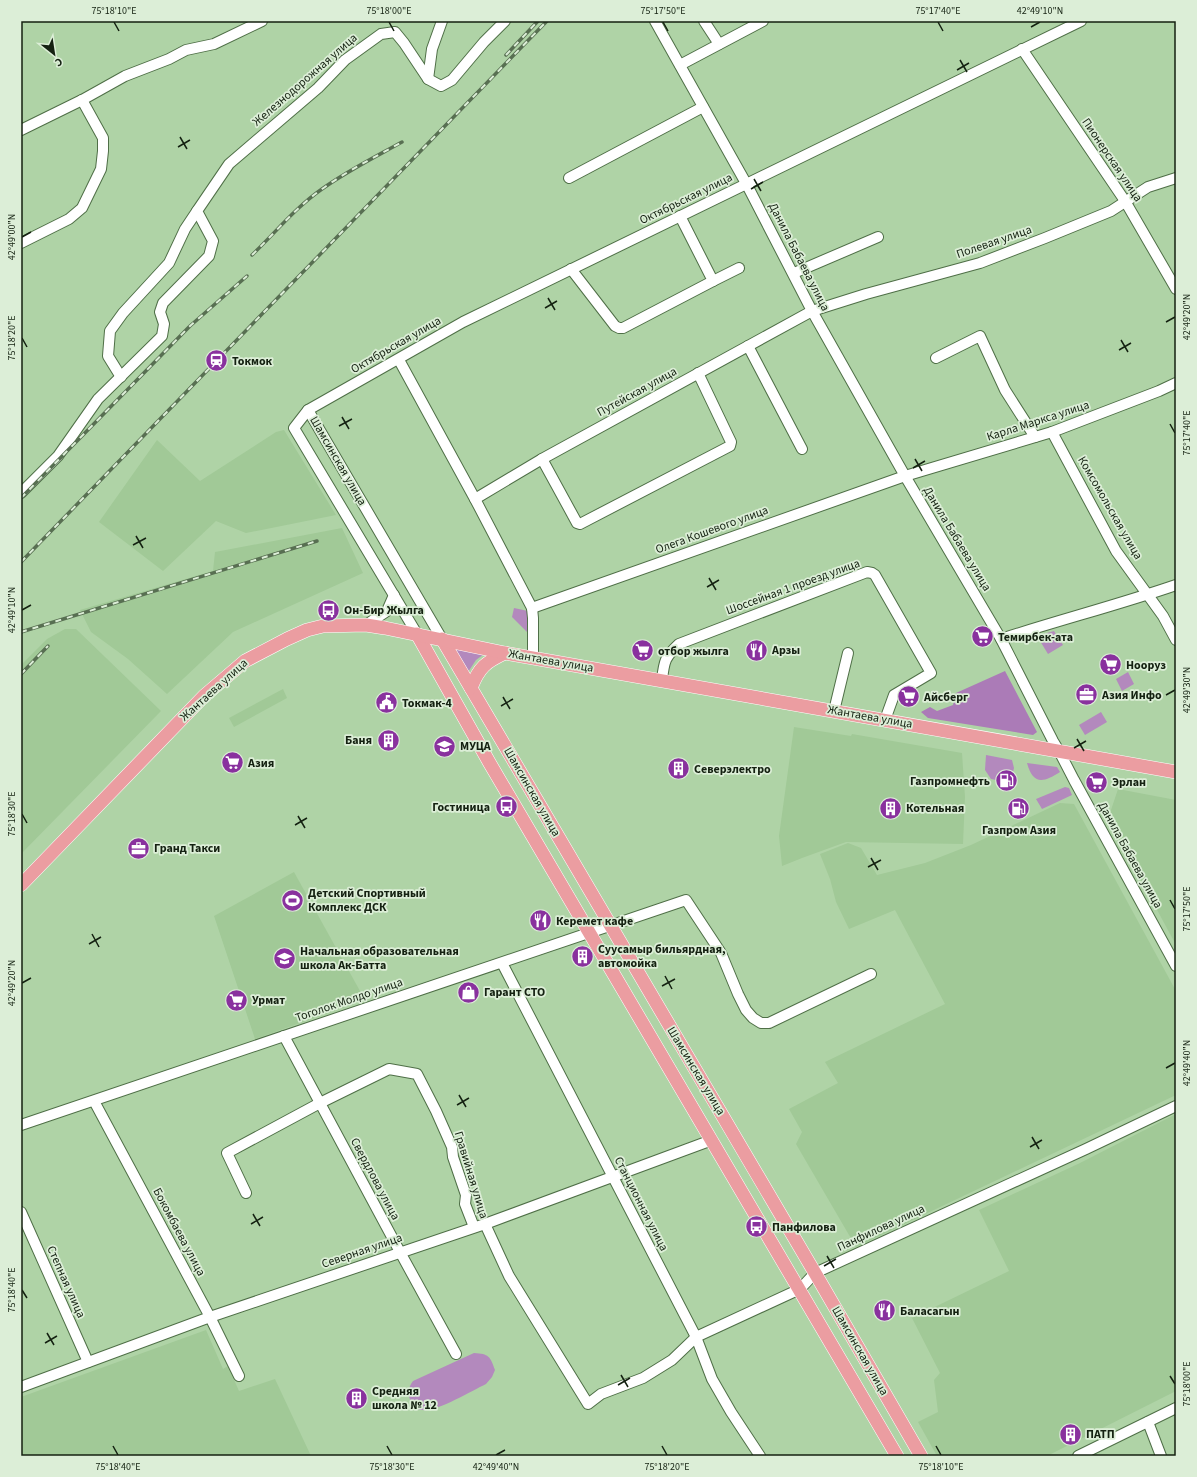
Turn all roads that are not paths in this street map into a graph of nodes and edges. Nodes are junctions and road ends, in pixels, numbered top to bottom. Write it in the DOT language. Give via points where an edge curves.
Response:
graph roads {
  1 [pos="262,21"];
  2 [pos="442,21"];
  3 [pos="505,21"];
  4 [pos="655,21"];
  5 [pos="704,21"];
  6 [pos="763,21"];
  7 [pos="1081,21"];
  8 [pos="719,44"];
  9 [pos="1022,49"];
  10 [pos="680,65"];
  11 [pos="428,79"];
  12 [pos="82,100"];
  13 [pos="703,107"];
  14 [pos="21,130"];
  15 [pos="569,178"];
  16 [pos="1176,178"];
  17 [pos="747,185"];
  18 [pos="1125,201"];
  19 [pos="197,211"];
  20 [pos="680,216"];
  21 [pos="878,237"];
  22 [pos="21,243"];
  23 [pos="739,268"];
  24 [pos="571,269"];
  25 [pos="794,273"];
  26 [pos="713,281"];
  27 [pos="1176,289"];
  28 [pos="812,311"];
  29 [pos="748,346"];
  30 [pos="936,358"];
  31 [pos="399,360"];
  32 [pos="698,373"];
  33 [pos="121,377"];
  34 [pos="1176,383"];
  35 [pos="308,410"];
  36 [pos="1052,432"];
  37 [pos="1035,437"];
  38 [pos="802,449"];
  39 [pos="542,459"];
  40 [pos="902,477"];
  41 [pos="21,493"];
  42 [pos="475,499"];
  43 [pos="1176,585"];
  44 [pos="394,595"];
  45 [pos="1148,595"];
  46 [pos="532,608"];
  47 [pos="366,625"];
  48 [pos="417,634"];
  49 [pos="442,639"];
  50 [pos="1001,639"];
  51 [pos="1176,640"];
  52 [pos="848,652"];
  53 [pos="505,653"];
  54 [pos="533,658"];
  55 [pos="662,680"];
  56 [pos="471,688"];
  57 [pos="834,711"];
  58 [pos="885,720"];
  59 [pos="1059,751"];
  60 [pos="1176,772"];
  61 [pos="21,885"];
  62 [pos="610,926"];
  63 [pos="590,933"];
  64 [pos="502,963"];
  65 [pos="1176,966"];
  66 [pos="871,974"];
  67 [pos="284,1036"];
  68 [pos="94,1101"];
  69 [pos="320,1103"];
  70 [pos="1176,1106"];
  71 [pos="21,1125"];
  72 [pos="712,1140"];
  73 [pos="612,1176"];
  74 [pos="246,1193"];
  75 [pos="21,1212"];
  76 [pos="485,1224"];
  77 [pos="474,1227"];
  78 [pos="400,1252"];
  79 [pos="816,1273"];
  80 [pos="800,1290"];
  81 [pos="210,1317"];
  82 [pos="696,1337"];
  83 [pos="456,1354"];
  84 [pos="88,1362"];
  85 [pos="239,1376"];
  86 [pos="21,1387"];
  87 [pos="588,1404"];
  88 [pos="1176,1408"];
  89 [pos="1148,1422"];
  90 [pos="760,1456"];
  91 [pos="897,1456"];
  92 [pos="921,1456"];
  93 [pos="1078,1456"];
  94 [pos="1162,1456"];
  1 -- 12 [label="street" via="214,44 186,50 169,60 125,76"];
  2 -- 11 [label="street" via="432,49"];
  3 -- 11 [label="street" via="452,80 441,86"];
  4 -- 10 [label="street, Данила Бабаева улица"];
  5 -- 8 [label="street"];
  6 -- 8 [label="street"];
  7 -- 9 [label="street, Октябрьская улица"];
  8 -- 10 [label="street"];
  9 -- 17 [label="street, Октябрьская улица"];
  9 -- 18 [label="street, Пионерская улица"];
  10 -- 13 [label="street, Данила Бабаева улица"];
  11 -- 19 [label="street, Железнодорожная улица" via="395,32 381,34 345,60 318,88 229,164"];
  12 -- 14 [label="street"];
  12 -- 22 [label="street" via="103,138 101,168 82,208 68,219"];
  13 -- 15 [label="street"];
  13 -- 17 [label="street, Данила Бабаева улица"];
  16 -- 18 [label="street, Полевая улица" via="1148,186"];
  17 -- 20 [label="street, Октябрьская улица"];
  17 -- 25 [label="street, Данила Бабаева улица"];
  18 -- 27 [label="street, Пионерская улица"];
  18 -- 28 [label="street, Полевая улица" via="1111,211 980,263"];
  19 -- 33 [label="street, Железнодорожная улица" via="185,229 169,263 123,313 110,332 108,356"];
  19 -- 33 [label="street" via="213,241 209,256 163,303 160,312 164,324 162,336"];
  20 -- 24 [label="street, Октябрьская улица"];
  20 -- 26 [label="street"];
  21 -- 25 [label="street"];
  23 -- 26 [label="street"];
  24 -- 26 [label="street" via="618,328 623,328"];
  24 -- 31 [label="street, Октябрьская улица" via="463,322"];
  25 -- 28 [label="street, Данила Бабаева улица"];
  28 -- 29 [label="street, Путейская улица"];
  28 -- 40 [label="street, Данила Бабаева улица"];
  29 -- 32 [label="street, Путейская улица"];
  29 -- 38 [label="street"];
  30 -- 37 [label="street" via="980,336 1005,390"];
  31 -- 35 [label="street, Октябрьская улица"];
  31 -- 42 [label="street"];
  32 -- 39 [label="street, Путейская улица"];
  32 -- 39 [label="street" via="731,442 730,446 580,524 577,523"];
  33 -- 41 [label="street" via="98,400 58,456"];
  34 -- 36 [label="street, Карла Маркса улица"];
  35 -- 44 [label="street, Шамсинская улица" via="294,428"];
  35 -- 49 [label="street, Шамсинская улица"];
  36 -- 37 [label="street, Карла Маркса улица"];
  36 -- 45 [label="street, Комсомольская улица" via="1116,551"];
  37 -- 40 [label="street, Карла Маркса улица"];
  39 -- 42 [label="street, Путейская улица"];
  40 -- 46 [label="street, Олега Кошевого улица"];
  40 -- 50 [label="street, Данила Бабаева улица"];
  42 -- 46 [label="street"];
  43 -- 45 [label="street"];
  44 -- 47 [label="street" via="387,611"];
  44 -- 48 [label="street, Шамсинская улица"];
  45 -- 50 [label="street"];
  45 -- 51 [label="street, Комсомольская улица"];
  46 -- 54 [label="street"];
  47 -- 48 [label="main road, Жантаева улица"];
  47 -- 61 [label="main road, Жантаева улица" via="323,626 307,630 245,660 204,696"];
  48 -- 49 [label="main road, Жантаева улица"];
  48 -- 63 [label="main road, Шамсинская улица"];
  49 -- 53 [label="main road, Жантаева улица"];
  49 -- 56 [label="main road, Шамсинская улица"];
  50 -- 59 [label="street, Данила Бабаева улица"];
  52 -- 57 [label="street"];
  53 -- 54 [label="main road, Жантаева улица"];
  53 -- 56 [label="main road" via="483,666"];
  54 -- 55 [label="main road, Жантаева улица"];
  55 -- 57 [label="main road, Жантаева улица"];
  55 -- 58 [label="street, Шоссейная 1 проезд улица" via="663,664 669,653 679,644 867,572 875,575 931,673 894,695"];
  56 -- 62 [label="main road, Шамсинская улица"];
  57 -- 58 [label="main road, Жантаева улица"];
  58 -- 59 [label="main road, Жантаева улица"];
  59 -- 60 [label="main road, Жантаева улица"];
  59 -- 65 [label="street, Данила Бабаева улица"];
  62 -- 63 [label="street, Тоголок Молдо улица"];
  62 -- 66 [label="street, Тоголок Молдо улица" via="686,900 722,953 746,1010 761,1023 769,1023"];
  62 -- 79 [label="main road, Шамсинская улица"];
  63 -- 64 [label="street, Тоголок Молдо улица"];
  63 -- 72 [label="main road, Шамсинская улица"];
  64 -- 67 [label="street, Тоголок Молдо улица"];
  64 -- 73 [label="street, Станционная улица"];
  67 -- 68 [label="street, Тоголок Молдо улица"];
  67 -- 69 [label="street, Свердлова улица"];
  68 -- 71 [label="street, Тоголок Молдо улица"];
  68 -- 81 [label="street, Бокомбаева улица"];
  69 -- 74 [label="street" via="227,1153"];
  69 -- 77 [label="street, Гравийная улица" via="389,1069 417,1074 452,1148 466,1195 465,1204"];
  69 -- 78 [label="street, Свердлова улица"];
  70 -- 79 [label="street, Панфилова улица"];
  72 -- 73 [label="street, Северная улица"];
  72 -- 80 [label="main road, Шамсинская улица"];
  73 -- 76 [label="street, Северная улица"];
  73 -- 82 [label="street, Станционная улица"];
  75 -- 84 [label="street, Степная улица"];
  76 -- 77 [label="street, Северная улица"];
  76 -- 87 [label="street, Гравийная улица" via="509,1276"];
  77 -- 78 [label="street, Северная улица"];
  78 -- 81 [label="street, Северная улица"];
  78 -- 83 [label="street, Свердлова улица"];
  79 -- 80 [label="street, Панфилова улица"];
  79 -- 92 [label="main road, Шамсинская улица"];
  80 -- 82 [label="street, Панфилова улица"];
  80 -- 91 [label="main road, Шамсинская улица"];
  81 -- 84 [label="street, Северная улица"];
  81 -- 85 [label="street, Бокомбаева улица"];
  82 -- 87 [label="street, Панфилова улица" via="672,1360 643,1378 601,1394"];
  82 -- 90 [label="street, Станционная улица" via="712,1379"];
  84 -- 86 [label="street, Северная улица"];
  88 -- 89 [label="street"];
  89 -- 93 [label="street"];
  89 -- 94 [label="street"];
}
